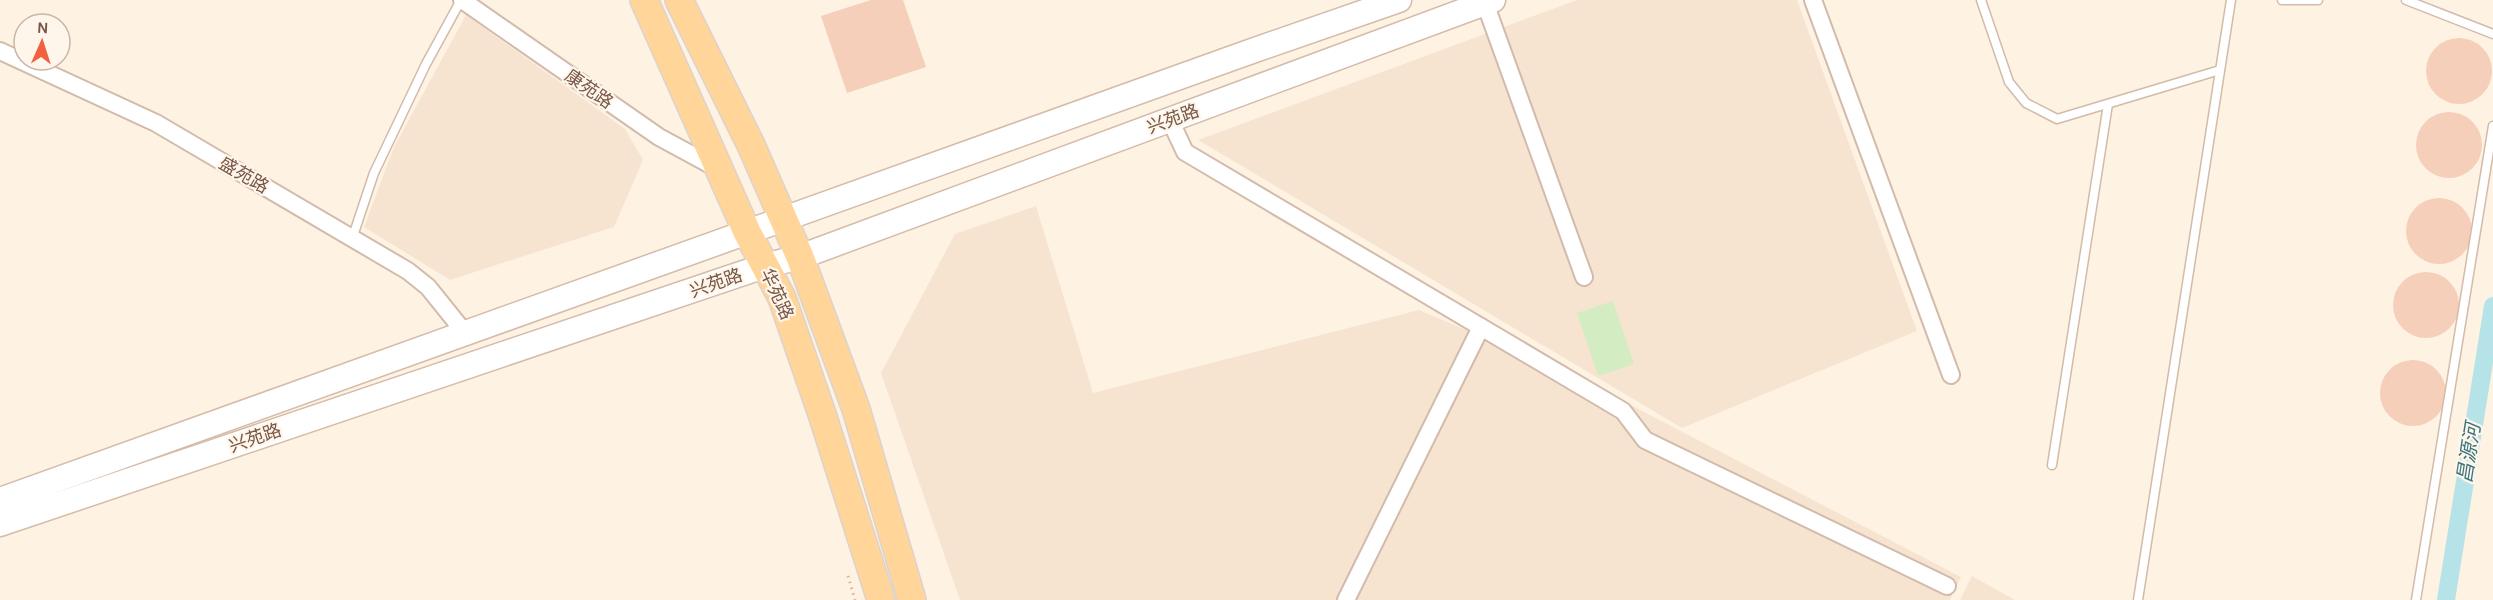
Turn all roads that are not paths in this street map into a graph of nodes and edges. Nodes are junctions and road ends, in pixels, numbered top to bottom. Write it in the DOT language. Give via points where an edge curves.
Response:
graph roads {
  1 [pos="461,0"];
  2 [pos="644,0"];
  3 [pos="679,0"];
  4 [pos="1399,0"];
  5 [pos="1813,0"];
  6 [pos="1981,0"];
  7 [pos="2230,0"];
  8 [pos="2282,0"];
  9 [pos="2318,0"];
  10 [pos="2406,0"];
  11 [pos="1489,2"];
  12 [pos="2493,34"];
  13 [pos="0,51"];
  14 [pos="2220,70"];
  15 [pos="2108,104"];
  16 [pos="1170,120"];
  17 [pos="2493,126"];
  18 [pos="721,170"];
  19 [pos="782,219"];
  20 [pos="747,232"];
  21 [pos="352,239"];
  22 [pos="800,257"];
  23 [pos="764,266"];
  24 [pos="1584,277"];
  25 [pos="1481,327"];
  26 [pos="465,333"];
  27 [pos="1951,375"];
  28 [pos="2052,465"];
  29 [pos="0,500"];
  30 [pos="0,525"];
  31 [pos="1947,586"];
  32 [pos="881,600"];
  33 [pos="912,600"];
  34 [pos="1346,600"];
  35 [pos="2138,600"];
  36 [pos="2416,600"];
  1 -- 18 [label="street, 康苑路" via="659,137"];
  1 -- 21 [label="lane" via="374,173"];
  2 -- 18 [label="main road, 华苑路"];
  3 -- 19 [label="main road, 华苑路" via="751,145"];
  4 -- 19 [label="main road, 兴苑路"];
  5 -- 27 [label="street"];
  6 -- 15 [label="lane" via="2009,82 2026,103 2057,119"];
  7 -- 14 [label="lane"];
  8 -- 9 [label="lane"];
  10 -- 12 [label="lane"];
  11 -- 16 [label="main road, 兴苑路"];
  11 -- 24 [label="street"];
  13 -- 21 [label="street, 盛苑路" via="156,123"];
  14 -- 15 [label="lane"];
  14 -- 35 [label="lane"];
  15 -- 28 [label="lane"];
  16 -- 22 [label="main road, 兴苑路"];
  16 -- 25 [label="street" via="1185,152"];
  17 -- 36 [label="lane"];
  18 -- 20 [label="main road, 华苑路"];
  19 -- 20 [label="main road, 兴苑路"];
  19 -- 22 [label="main road, 华苑路"];
  20 -- 23 [label="main road, 华苑路"];
  20 -- 26 [label="main road, 兴苑路"];
  21 -- 26 [label="street, 盛苑路" via="429,287"];
  22 -- 23 [label="main road, 兴苑路"];
  22 -- 33 [label="main road, 华苑路" via="856,409"];
  23 -- 30 [label="main road, 兴苑路"];
  23 -- 32 [label="main road, 华苑路" via="782,298"];
  25 -- 31 [label="street" via="1623,411 1645,440"];
  25 -- 34 [label="street"];
  26 -- 29 [label="main road, 兴苑路"];
}
